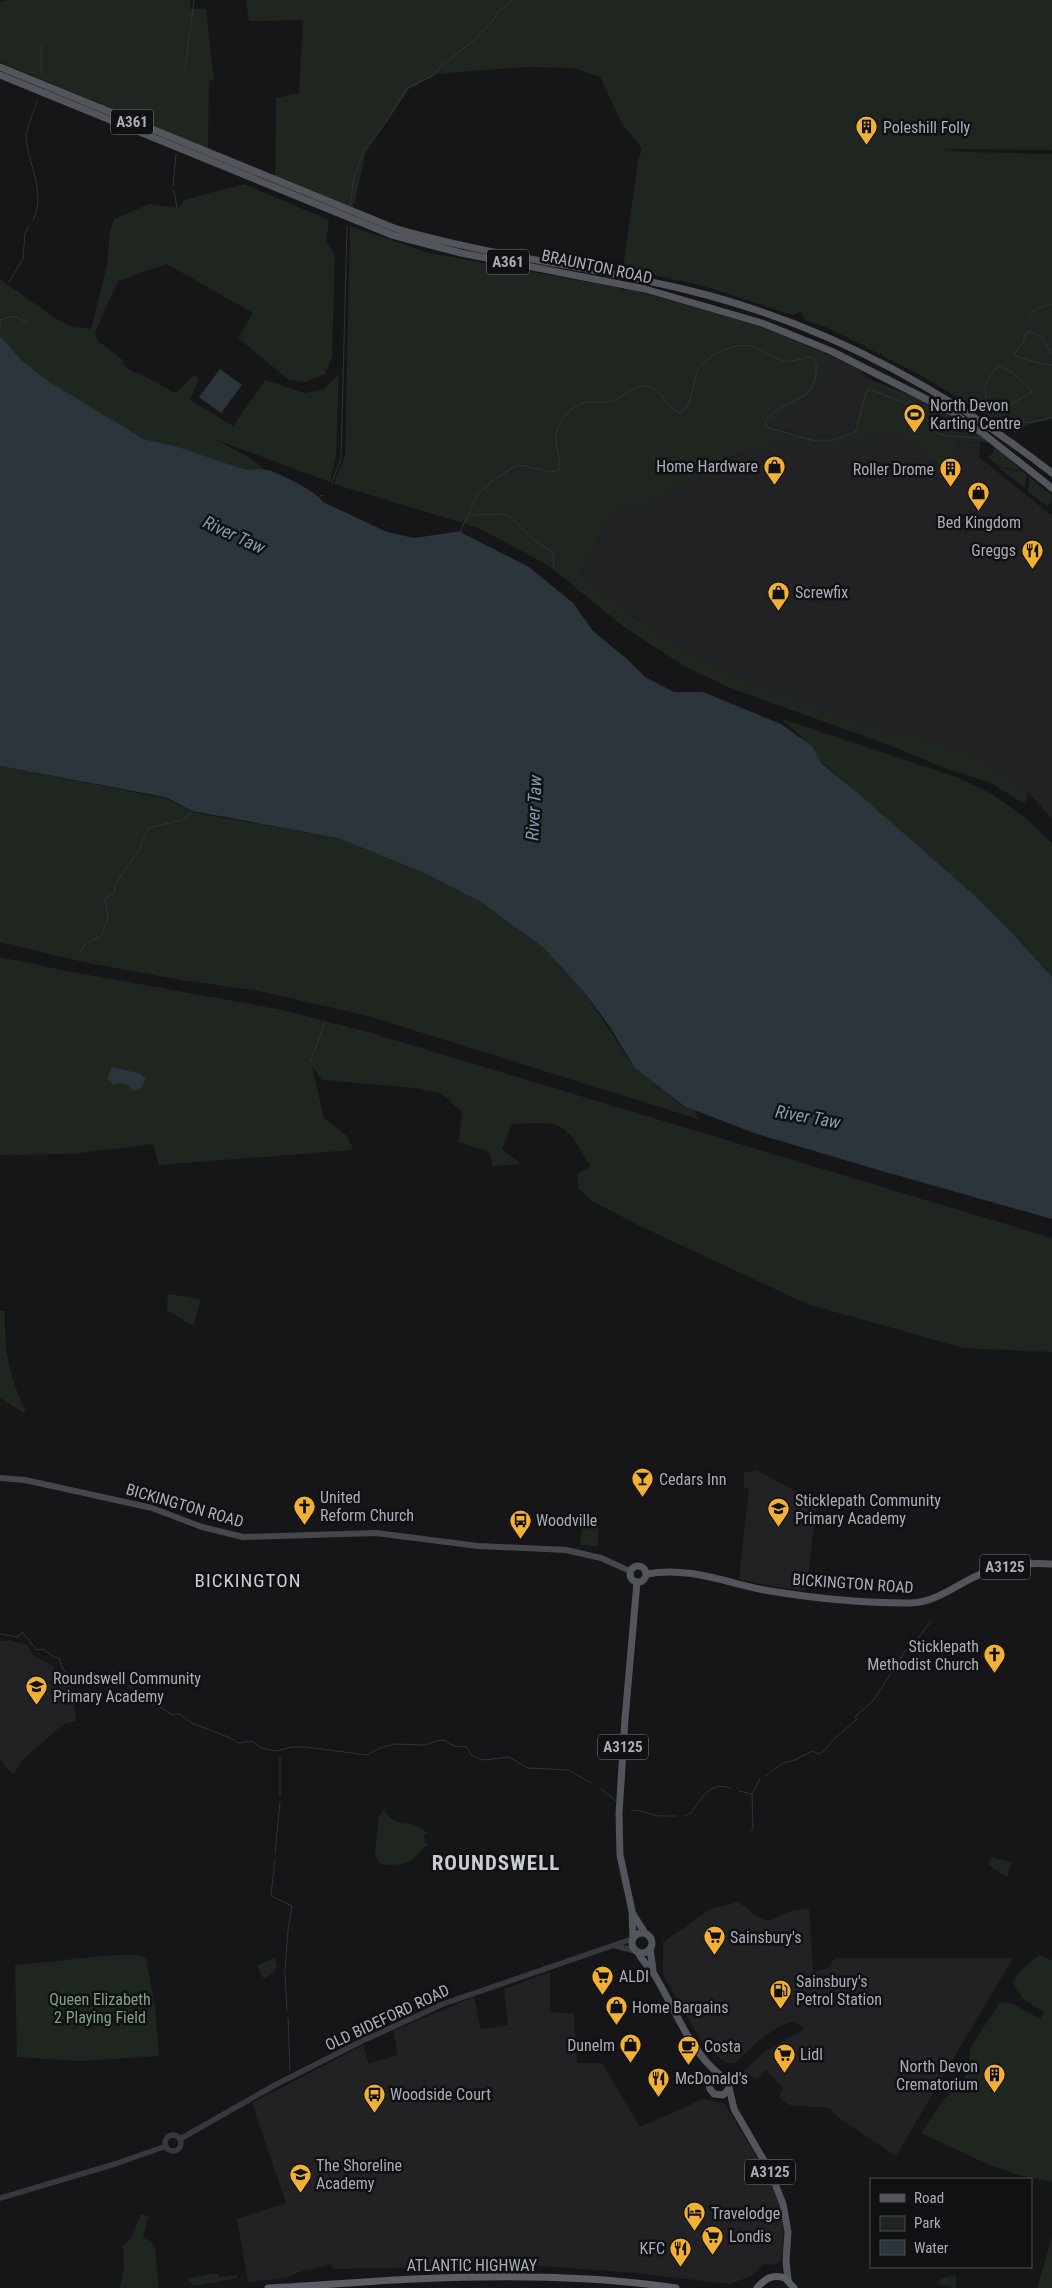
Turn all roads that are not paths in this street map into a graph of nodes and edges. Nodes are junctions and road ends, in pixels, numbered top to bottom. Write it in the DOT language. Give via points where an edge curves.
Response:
graph roads {
  1 [pos="0,67"];
  2 [pos="0,75"];
  3 [pos="1052,473"];
  4 [pos="1052,488"];
  5 [pos="0,1478"];
  6 [pos="1052,1564"];
  7 [pos="630,1571"];
  8 [pos="647,1574"];
  9 [pos="637,1582"];
  10 [pos="632,1912"];
  11 [pos="645,1933"];
  12 [pos="632,1939"];
  13 [pos="616,1946"];
  14 [pos="650,1949"];
  15 [pos="637,1951"];
  16 [pos="654,1975"];
  17 [pos="704,2060"];
  18 [pos="720,2075"];
  19 [pos="709,2082"];
  20 [pos="728,2090"];
  21 [pos="720,2096"];
  22 [pos="734,2109"];
  23 [pos="180,2139"];
  24 [pos="166,2146"];
  25 [pos="0,2198"];
  26 [pos="786,2262"];
  27 [pos="774,2276"];
  28 [pos="793,2285"];
  29 [pos="268,2288"];
  30 [pos="676,2288"];
  31 [pos="757,2288"];
  1 -- 3 [label="main road, BRAUNTON ROAD / A361" via="394,228 462,246 675,287 780,319 863,354 935,392 1016,445"];
  2 -- 4 [label="main road, BRAUNTON ROAD / A361" via="392,235 645,289 762,323 846,358 952,412"];
  5 -- 7 [label="main road, BICKINGTON ROAD" via="25,1480 152,1508 202,1527 243,1537 376,1533 478,1546 566,1550 601,1558"];
  6 -- 8 [label="main road, BICKINGTON ROAD / A3125" via="1000,1568 982,1573 934,1598 907,1603 770,1591 680,1571"];
  7 -- 8 [label="main road" via="638,1565"];
  7 -- 9 [label="main road" via="632,1579"];
  8 -- 9 [label="main road" via="644,1581"];
  9 -- 10 [label="main road, A3125" via="619,1814 620,1855"];
  10 -- 11 [label="main road, A3125"];
  10 -- 12 [label="main road, A3125"];
  11 -- 12 [label="main road" via="638,1933"];
  11 -- 14 [label="main road, A3125" via="652,1941"];
  12 -- 13 [label="street, OLD BIDEFORD ROAD"];
  12 -- 15 [label="main road, A3125"];
  13 -- 15 [label="street, OLD BIDEFORD ROAD"];
  13 -- 23 [label="street, OLD BIDEFORD ROAD" via="443,2004 283,2081"];
  14 -- 15 [label="main road"];
  14 -- 16 [label="main road, A3125"];
  15 -- 16 [label="main road, A3125"];
  16 -- 17 [label="main road, A3125"];
  17 -- 18 [label="main road, A3125"];
  17 -- 19 [label="main road, A3125"];
  18 -- 19 [label="main road"];
  18 -- 20 [label="main road" via="728,2080"];
  19 -- 21 [label="main road" via="711,2092"];
  20 -- 21 [label="main road"];
  20 -- 22 [label="main road, A3125"];
  21 -- 22 [label="main road, A3125"];
  22 -- 26 [label="main road, A3125" via="770,2171 783,2204 788,2232"];
  23 -- 24 [label="street" via="170,2136"];
  23 -- 24 [label="street" via="178,2149 173,2151"];
  24 -- 25 [label="street"];
  26 -- 27 [label="main road"];
  26 -- 28 [label="main road, A3125"];
  27 -- 28 [label="highway"];
  27 -- 31 [label="highway"];
  29 -- 30 [label="highway, ATLANTIC HIGHWAY" via="470,2277 573,2279"];
}
